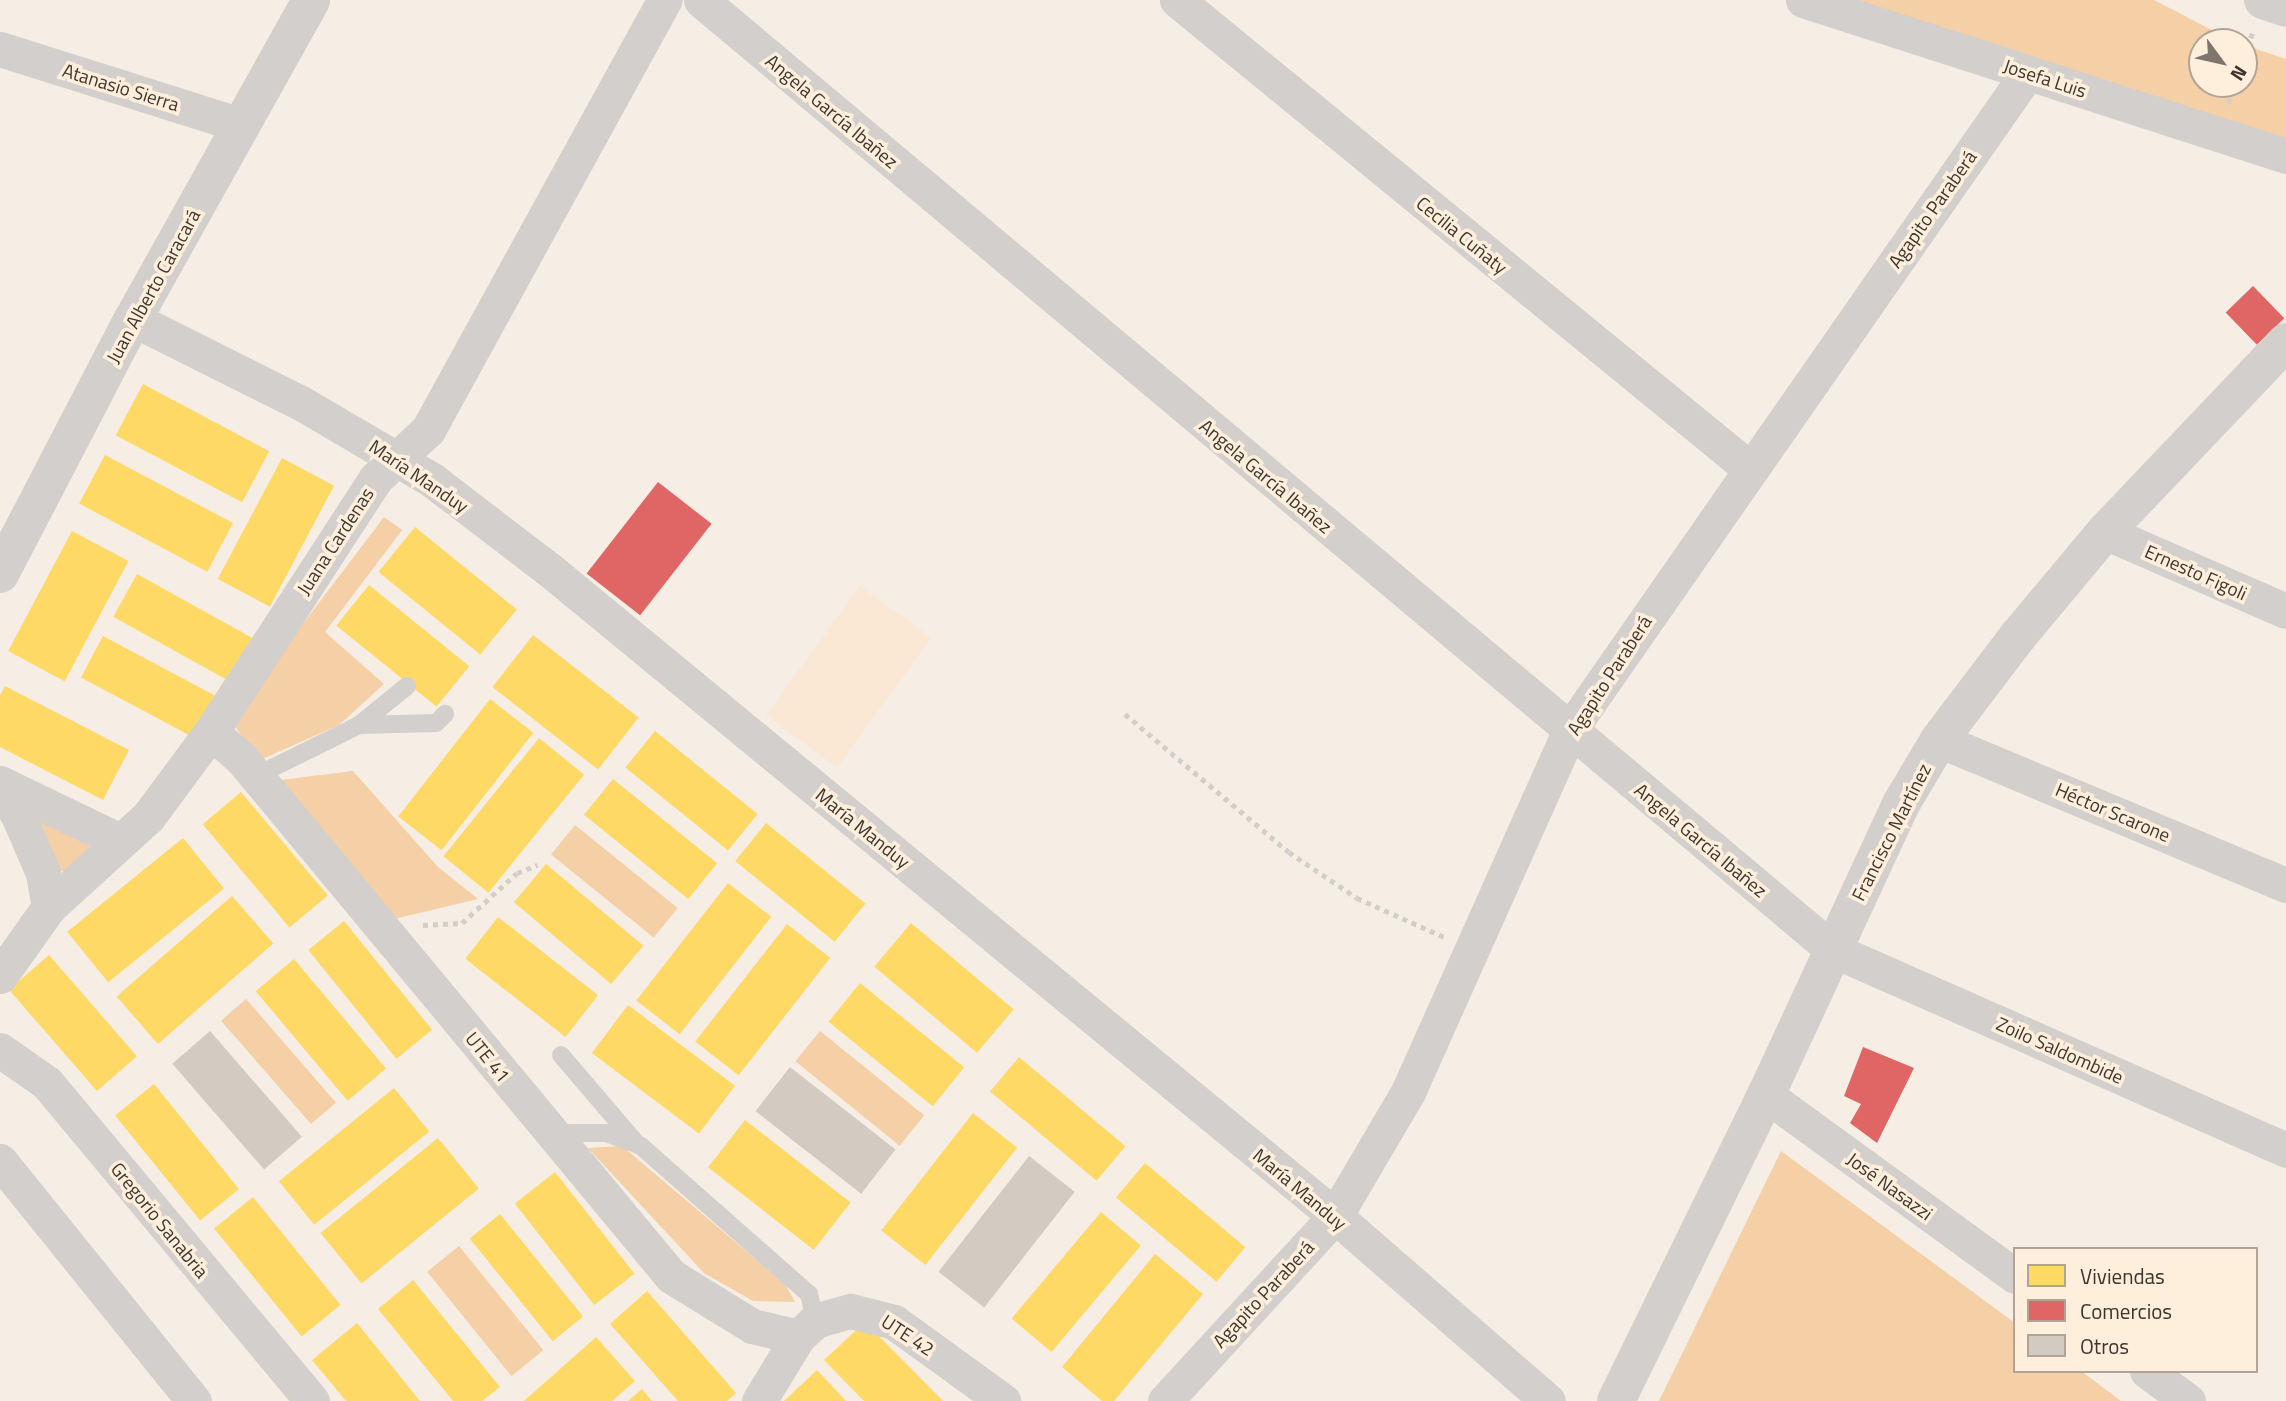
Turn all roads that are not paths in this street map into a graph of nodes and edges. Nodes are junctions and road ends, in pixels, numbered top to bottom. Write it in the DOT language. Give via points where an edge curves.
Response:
graph roads {
  1 [pos="311,0"];
  2 [pos="664,0"];
  3 [pos="701,0"];
  4 [pos="1177,0"];
  5 [pos="1803,0"];
  6 [pos="2263,0"];
  7 [pos="2286,8"];
  8 [pos="0,49"];
  9 [pos="2028,72"];
  10 [pos="241,125"];
  11 [pos="2286,156"];
  12 [pos="133,319"];
  13 [pos="2283,351"];
  14 [pos="398,458"];
  15 [pos="1749,468"];
  16 [pos="2105,532"];
  17 [pos="5,551"];
  18 [pos="2286,611"];
  19 [pos="407,686"];
  20 [pos="445,714"];
  21 [pos="359,725"];
  22 [pos="1572,729"];
  23 [pos="211,732"];
  24 [pos="1939,740"];
  25 [pos="256,776"];
  26 [pos="0,783"];
  27 [pos="0,789"];
  28 [pos="118,840"];
  29 [pos="2286,885"];
  30 [pos="49,907"];
  31 [pos="1833,950"];
  32 [pos="0,976"];
  33 [pos="0,1050"];
  34 [pos="561,1055"];
  35 [pos="1766,1096"];
  36 [pos="551,1133"];
  37 [pos="638,1145"];
  38 [pos="2286,1150"];
  39 [pos="0,1161"];
  40 [pos="1335,1216"];
  41 [pos="2013,1275"];
  42 [pos="806,1329"];
  43 [pos="2150,1373"];
  44 [pos="194,1401"];
  45 [pos="312,1401"];
  46 [pos="759,1401"];
  47 [pos="1003,1401"];
  48 [pos="1165,1401"];
  49 [pos="1548,1401"];
  50 [pos="1616,1401"];
  51 [pos="2188,1401"];
  1 -- 10 [label="street, Juan Alberto Caracará"];
  2 -- 14 [label="street, Juana Cardenas" via="428,430"];
  3 -- 22 [label="street, Angela García Ibañez"];
  4 -- 15 [label="street, Cecilia Cuñaty"];
  5 -- 9 [label="street, Josefa Luis"];
  6 -- 7 [label="street"];
  8 -- 10 [label="street, Atanasio Sierra"];
  9 -- 11 [label="street, Josefa Luis"];
  9 -- 15 [label="street, Agapito Paraberá"];
  10 -- 12 [label="street, Juan Alberto Caracará"];
  12 -- 14 [label="street, María Manduy"];
  12 -- 17 [label="street, Juan Alberto Caracará"];
  13 -- 16 [label="street, Francisco Martínez"];
  14 -- 23 [label="street, Juana Cardenas" via="375,478"];
  14 -- 40 [label="street, María Manduy" via="551,571"];
  15 -- 22 [label="street, Agapito Paraberá"];
  16 -- 18 [label="street, Ernesto Figoli"];
  16 -- 24 [label="street, Francisco Martínez"];
  19 -- 21 [label="lane"];
  20 -- 21 [label="lane" via="436,723"];
  21 -- 25 [label="lane"];
  22 -- 31 [label="street, Angela García Ibañez"];
  22 -- 40 [label="street, Agapito Paraberá" via="1408,1092"];
  23 -- 25 [label="street, UTE 41"];
  23 -- 28 [label="street, Juana Cardenas" via="148,817"];
  24 -- 29 [label="street, Héctor Scarone"];
  24 -- 31 [label="street, Francisco Martínez" via="1901,804"];
  25 -- 36 [label="street, UTE 41"];
  26 -- 28 [label="street"];
  27 -- 30 [label="street" via="18,815 43,873"];
  28 -- 30 [label="street, Juana Cardenas"];
  30 -- 32 [label="street, Juana Cardenas"];
  31 -- 35 [label="street, Francisco Martínez"];
  31 -- 38 [label="street, Zoilo Saldombide"];
  33 -- 45 [label="street, Gregorio Sanabria" via="47,1083"];
  34 -- 37 [label="lane"];
  35 -- 41 [label="street, José Nasazzi"];
  35 -- 50 [label="street, Francisco Martínez"];
  36 -- 37 [label="lane" via="606,1133"];
  36 -- 42 [label="street, UTE 41" via="671,1276 752,1326"];
  37 -- 42 [label="lane" via="809,1294"];
  39 -- 44 [label="street"];
  40 -- 48 [label="street, Agapito Paraberá"];
  40 -- 49 [label="street, María Manduy"];
  42 -- 46 [label="street"];
  42 -- 47 [label="street, UTE 42" via="851,1311 894,1322"];
  43 -- 51 [label="street"];
}
